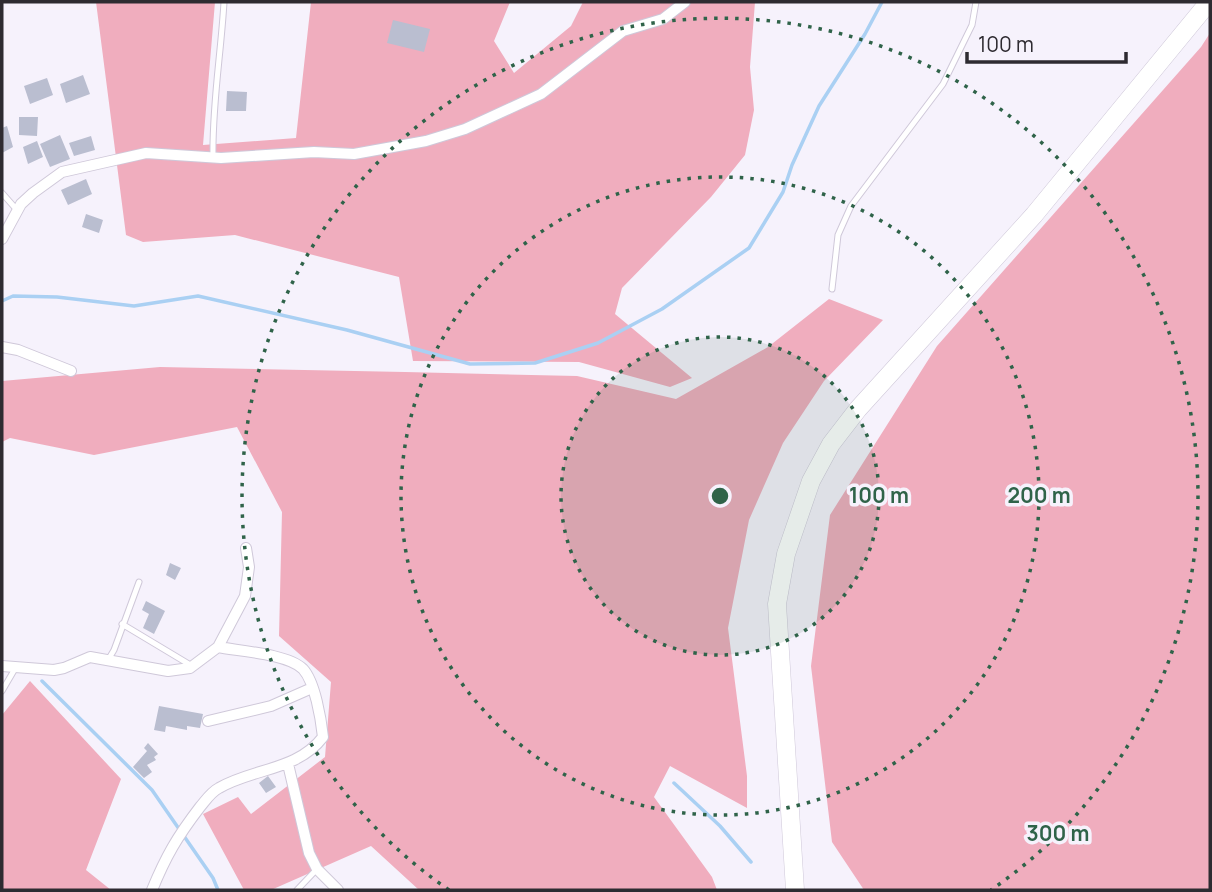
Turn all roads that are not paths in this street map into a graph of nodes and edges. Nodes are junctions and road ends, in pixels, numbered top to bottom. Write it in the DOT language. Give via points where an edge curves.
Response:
graph roads {
  1 [pos="224,2"];
  2 [pos="685,2"];
  3 [pos="976,2"];
  4 [pos="1200,2"];
  5 [pos="1209,2"];
  6 [pos="1182,34"];
  7 [pos="213,157"];
  8 [pos="2,193"];
  9 [pos="17,210"];
  10 [pos="2,239"];
  11 [pos="832,289"];
  12 [pos="2,347"];
  13 [pos="71,371"];
  14 [pos="246,548"];
  15 [pos="139,582"];
  16 [pos="122,624"];
  17 [pos="218,647"];
  18 [pos="108,660"];
  19 [pos="2,666"];
  20 [pos="192,666"];
  21 [pos="16,667"];
  22 [pos="312,688"];
  23 [pos="2,691"];
  24 [pos="208,722"];
  25 [pos="288,764"];
  26 [pos="317,869"];
  27 [pos="152,890"];
  28 [pos="297,890"];
  29 [pos="338,890"];
  30 [pos="795,890"];
  1 -- 7 [label="lane" via="212,116"];
  2 -- 7 [label="street" via="663,19 623,31 541,94 465,129 355,154"];
  3 -- 11 [label="lane" via="972,25 943,84 851,206 838,235"];
  4 -- 6 [label="main road"];
  5 -- 6 [label="main road"];
  6 -- 30 [label="main road" via="1034,215 858,409 811,481 786,554 777,604"];
  7 -- 9 [label="street" via="146,153 62,172"];
  8 -- 9 [label="lane"];
  9 -- 10 [label="street"];
  12 -- 13 [label="street"];
  14 -- 17 [label="street" via="245,596"];
  15 -- 16 [label="lane"];
  16 -- 18 [label="lane"];
  16 -- 20 [label="lane"];
  17 -- 20 [label="street"];
  17 -- 22 [label="street" via="287,660 302,668"];
  18 -- 20 [label="street" via="168,671"];
  18 -- 21 [label="street" via="90,657 54,670"];
  19 -- 21 [label="street"];
  21 -- 23 [label="lane"];
  22 -- 24 [label="street" via="271,706"];
  22 -- 25 [label="street" via="323,737"];
  25 -- 26 [label="street"];
  25 -- 27 [label="street" via="212,792 172,845"];
  26 -- 28 [label="lane"];
  26 -- 29 [label="street"];
}
